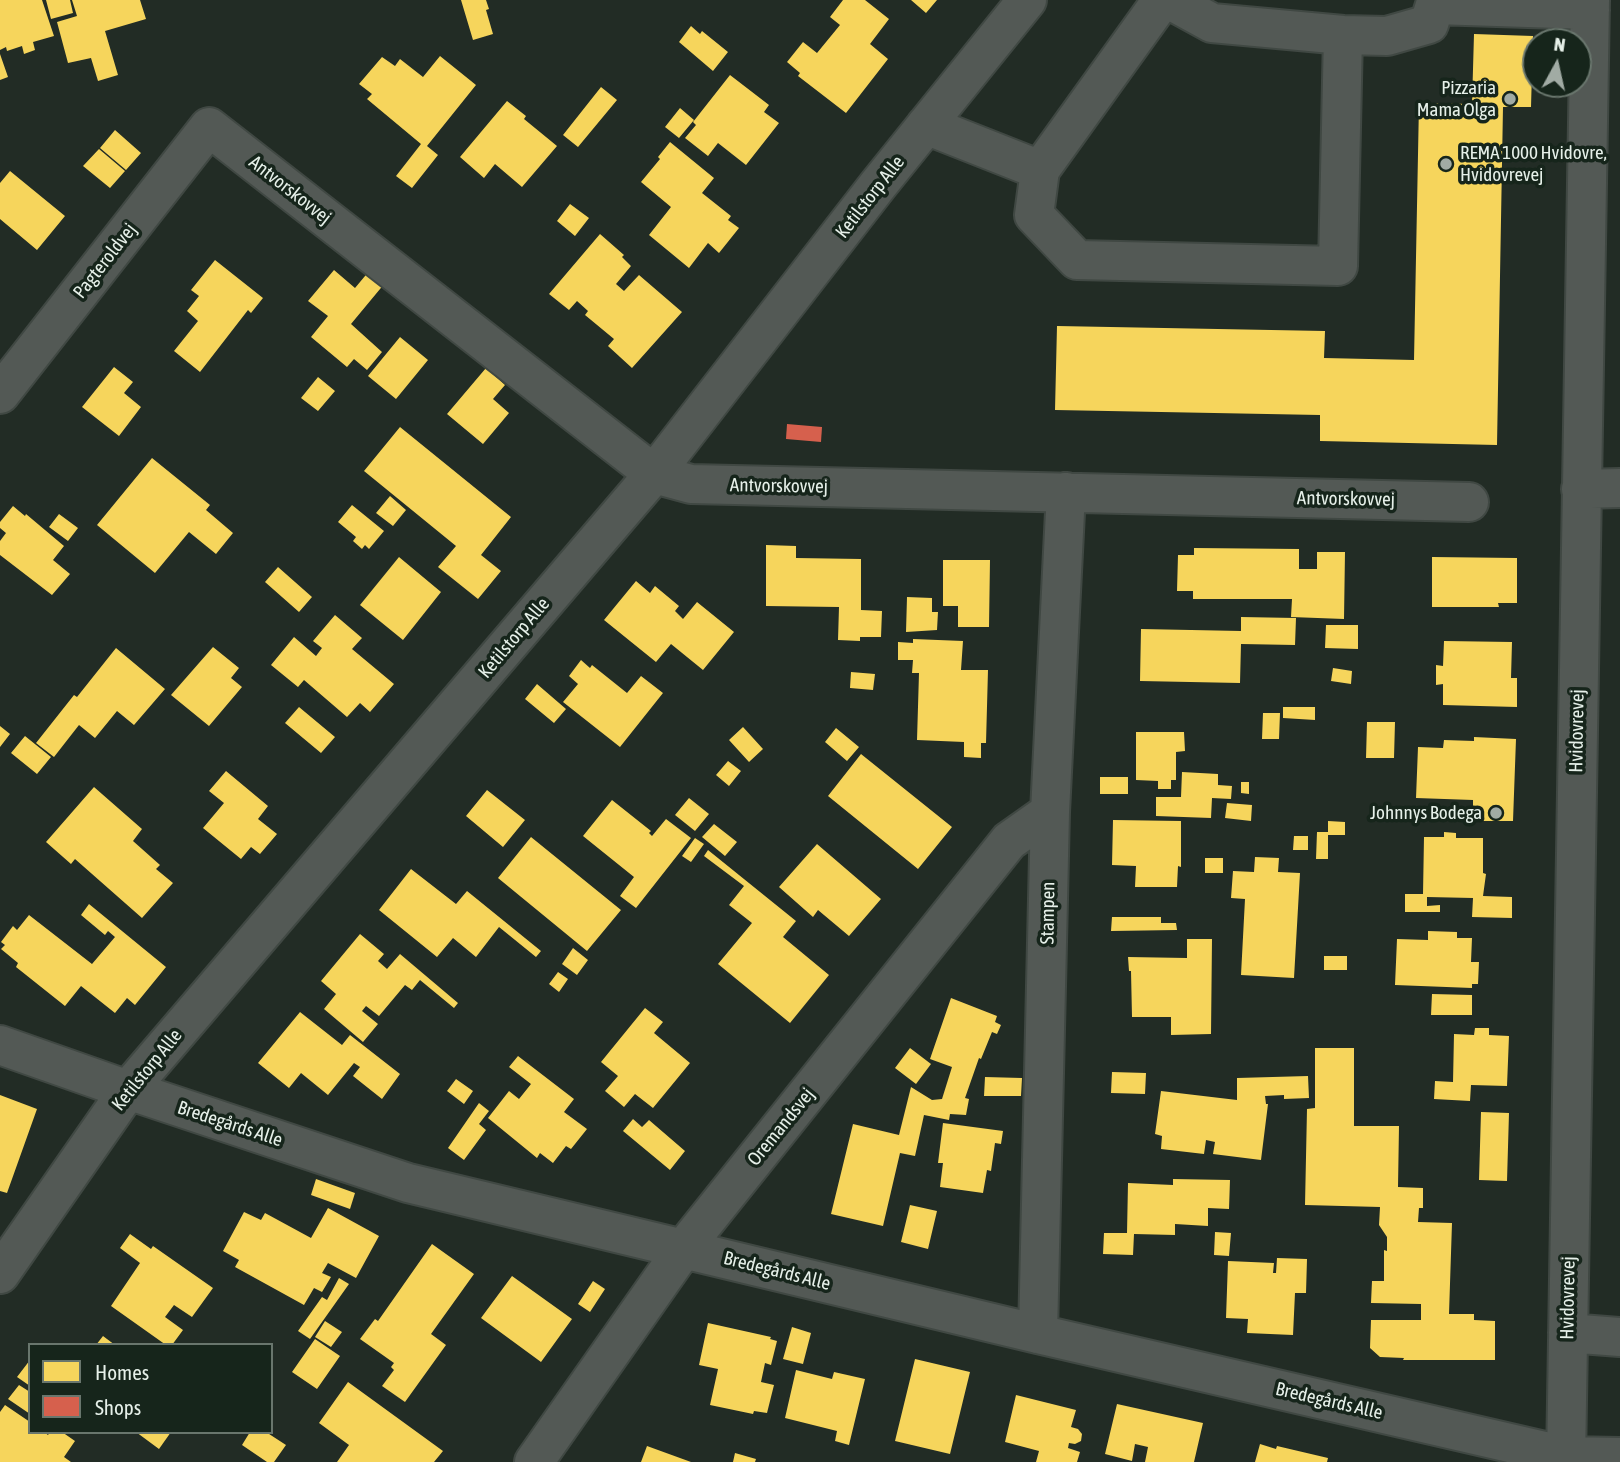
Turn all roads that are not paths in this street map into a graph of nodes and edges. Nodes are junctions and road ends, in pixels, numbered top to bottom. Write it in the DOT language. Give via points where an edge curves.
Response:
graph roads {
  1 [pos="1027,0"];
  2 [pos="1162,0"];
  3 [pos="1170,0"];
  4 [pos="1435,3"];
  5 [pos="1590,5"];
  6 [pos="1343,35"];
  7 [pos="926,125"];
  8 [pos="209,127"];
  9 [pos="1040,170"];
  10 [pos="0,394"];
  11 [pos="654,474"];
  12 [pos="1620,488"];
  13 [pos="1581,489"];
  14 [pos="1066,492"];
  15 [pos="1469,502"];
  16 [pos="1050,812"];
  17 [pos="0,1045"];
  18 [pos="128,1090"];
  19 [pos="684,1248"];
  20 [pos="0,1274"];
  21 [pos="1038,1334"];
  22 [pos="1568,1334"];
  23 [pos="1620,1337"];
  24 [pos="1620,1457"];
  25 [pos="1566,1459"];
  26 [pos="534,1462"];
  1 -- 7 [label="street, Ketilstorp Alle"];
  2 -- 9 [label="street"];
  3 -- 6 [label="street" via="1212,23"];
  4 -- 5 [label="street"];
  4 -- 6 [label="street" via="1429,24 1387,36"];
  5 -- 13 [label="street, Hvidovrevej"];
  6 -- 9 [label="street" via="1338,266 1077,260 1034,215"];
  7 -- 9 [label="street"];
  7 -- 11 [label="street, Ketilstorp Alle"];
  8 -- 10 [label="street, Pagteroldvej"];
  8 -- 11 [label="street, Antvorskovvej"];
  11 -- 14 [label="street, Antvorskovvej" via="691,484"];
  11 -- 18 [label="street, Ketilstorp Alle"];
  12 -- 13 [label="street"];
  13 -- 22 [label="street, Hvidovrevej"];
  14 -- 15 [label="street, Antvorskovvej"];
  14 -- 16 [label="street, Stampen"];
  16 -- 19 [label="street, Oremandsvej" via="1009,841"];
  16 -- 21 [label="street, Stampen"];
  17 -- 18 [label="street, Bredegårds Alle"];
  18 -- 19 [label="street, Bredegårds Alle" via="408,1183"];
  18 -- 20 [label="street, Ketilstorp Alle"];
  19 -- 21 [label="street, Bredegårds Alle"];
  19 -- 26 [label="street, Oremandsvej"];
  21 -- 25 [label="street, Bredegårds Alle"];
  22 -- 23 [label="street"];
  22 -- 25 [label="street, Hvidovrevej"];
  24 -- 25 [label="street, Bredegårds Alle"];
}
